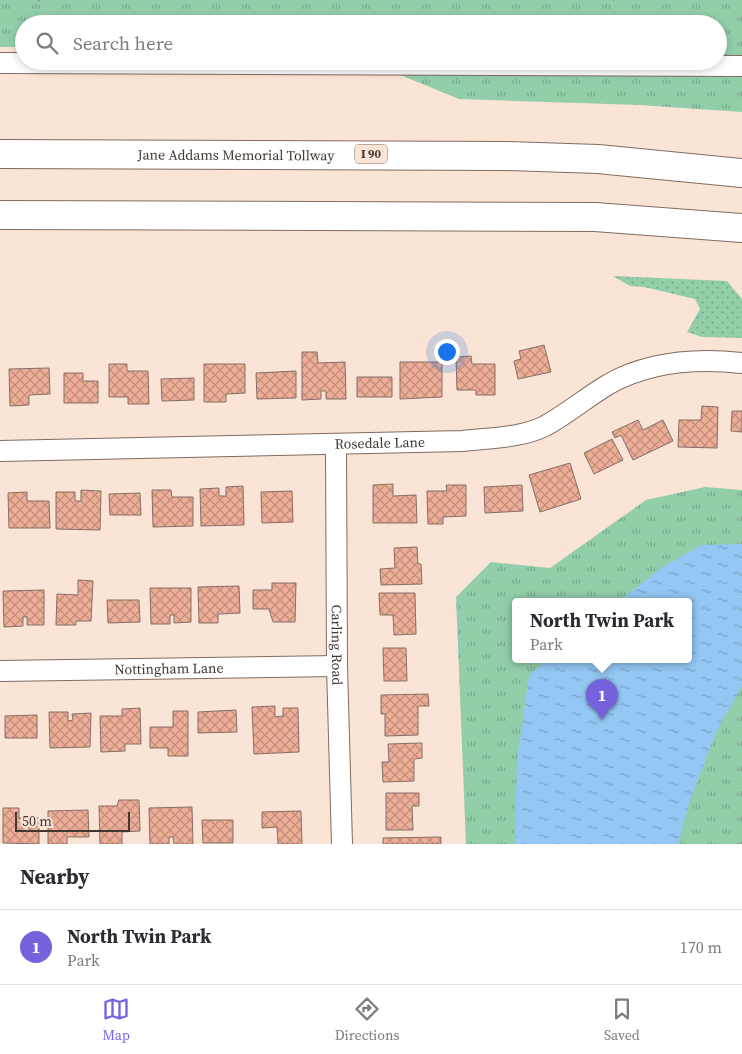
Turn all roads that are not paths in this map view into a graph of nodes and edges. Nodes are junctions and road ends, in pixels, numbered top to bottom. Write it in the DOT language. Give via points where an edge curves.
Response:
graph roads {
  1 [pos="0,63"];
  2 [pos="15,63"];
  3 [pos="727,66"];
  4 [pos="742,66"];
  5 [pos="0,154"];
  6 [pos="742,173"];
  7 [pos="0,215"];
  8 [pos="742,228"];
  9 [pos="742,363"];
  10 [pos="336,445"];
  11 [pos="0,450"];
  12 [pos="337,666"];
  13 [pos="0,671"];
  14 [pos="342,844"];
  1 -- 2 [label="street"];
  3 -- 4 [label="street"];
  5 -- 6 [label="highway, Jane Addams Memorial Tollway / I 90" via="505,156 598,160"];
  7 -- 8 [label="highway" via="595,217"];
  9 -- 10 [label="street, Rosedale Lane" via="684,361 642,368 610,384 544,426 509,436 463,442"];
  10 -- 11 [label="street, Rosedale Lane"];
  10 -- 12 [label="street, Carling Road"];
  12 -- 13 [label="street, Nottingham Lane"];
  12 -- 14 [label="street, Carling Road"];
}
